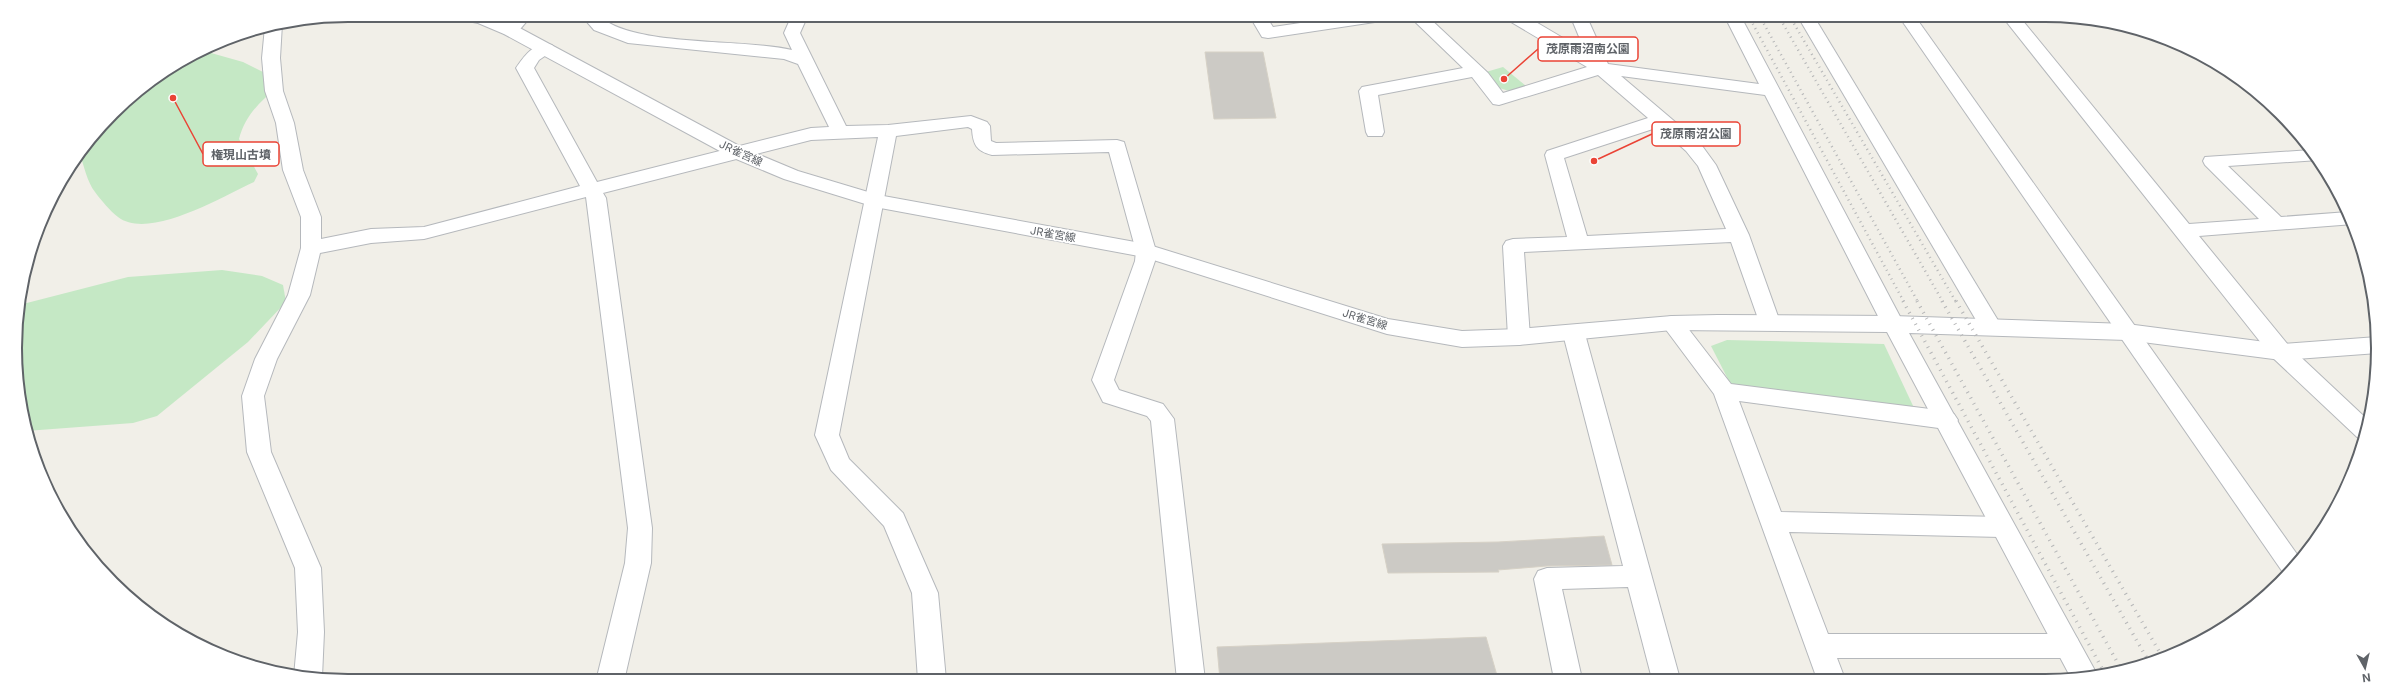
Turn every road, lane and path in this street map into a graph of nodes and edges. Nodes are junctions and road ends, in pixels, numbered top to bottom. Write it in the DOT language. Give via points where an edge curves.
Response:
graph roads {
  1 [pos="492,22"];
  2 [pos="517,22"];
  3 [pos="596,22"];
  4 [pos="797,22"];
  5 [pos="1261,22"];
  6 [pos="1341,22"];
  7 [pos="1424,22"];
  8 [pos="1524,22"];
  9 [pos="1581,22"];
  10 [pos="1736,22"];
  11 [pos="1809,22"];
  12 [pos="1911,22"];
  13 [pos="2015,22"];
  14 [pos="510,30"];
  15 [pos="273,31"];
  16 [pos="546,49"];
  17 [pos="804,60"];
  18 [pos="1601,68"];
  19 [pos="1476,71"];
  20 [pos="1772,91"];
  21 [pos="1661,120"];
  22 [pos="888,131"];
  23 [pos="840,132"];
  24 [pos="1375,132"];
  25 [pos="736,152"];
  26 [pos="2308,155"];
  27 [pos="592,190"];
  28 [pos="875,201"];
  29 [pos="2344,219"];
  30 [pos="2276,224"];
  31 [pos="2183,231"];
  32 [pos="1739,235"];
  33 [pos="1579,242"];
  34 [pos="311,248"];
  35 [pos="1146,251"];
  36 [pos="1769,322"];
  37 [pos="1672,323"];
  38 [pos="1893,324"];
  39 [pos="1991,327"];
  40 [pos="2126,332"];
  41 [pos="1574,334"];
  42 [pos="1519,338"];
  43 [pos="2371,346"];
  44 [pos="2281,352"];
  45 [pos="1724,391"];
  46 [pos="1946,420"];
  47 [pos="2361,427"];
  48 [pos="1774,522"];
  49 [pos="2001,527"];
  50 [pos="2289,564"];
  51 [pos="1639,576"];
  52 [pos="1820,646"];
  53 [pos="2067,646"];
  54 [pos="308,671"];
  55 [pos="2081,672"];
  56 [pos="612,674"];
  57 [pos="932,674"];
  58 [pos="1190,674"];
  59 [pos="1567,674"];
  60 [pos="1665,674"];
  61 [pos="1829,674"];
  1 -- 14 [label="street, JR雀宮線"];
  2 -- 14 [label="street"];
  3 -- 17 [label="street" via="628,38 787,54"];
  4 -- 17 [label="street" via="792,33"];
  5 -- 6 [label="street" via="1268,33"];
  7 -- 19 [label="street"];
  8 -- 18 [label="street"];
  9 -- 18 [label="street"];
  10 -- 20 [label="street"];
  11 -- 39 [label="street"];
  12 -- 40 [label="street"];
  13 -- 31 [label="street"];
  14 -- 16 [label="street, JR雀宮線"];
  15 -- 34 [label="street" via="270,58 274,90 285,123 293,170 311,217"];
  16 -- 25 [label="street, JR雀宮線"];
  16 -- 27 [label="street" via="533,56 525,68"];
  17 -- 23 [label="street"];
  18 -- 19 [label="street" via="1499,100"];
  18 -- 20 [label="street"];
  18 -- 21 [label="street"];
  19 -- 24 [label="street" via="1368,91"];
  20 -- 38 [label="street"];
  21 -- 32 [label="street" via="1693,147 1707,165"];
  21 -- 33 [label="street" via="1554,155"];
  22 -- 23 [label="street"];
  22 -- 28 [label="street"];
  22 -- 35 [label="street" via="972,121 981,126 982,143 992,149 1117,146"];
  23 -- 25 [label="street" via="811,134"];
  25 -- 27 [label="street"];
  25 -- 28 [label="street, JR雀宮線" via="791,175"];
  26 -- 30 [label="street" via="2212,161"];
  27 -- 34 [label="street" via="424,233 371,236"];
  27 -- 56 [label="street" via="596,198 640,528 638,563"];
  28 -- 35 [label="street, JR雀宮線"];
  28 -- 57 [label="street" via="827,435 838,464 894,520 925,592"];
  29 -- 30 [label="street"];
  30 -- 31 [label="street"];
  31 -- 44 [label="street"];
  32 -- 33 [label="street"];
  32 -- 36 [label="street"];
  33 -- 42 [label="street" via="1513,246"];
  34 -- 54 [label="street" via="299,295 266,359 253,396 259,452 308,568 311,632"];
  35 -- 42 [label="street, JR雀宮線" via="1387,326 1462,338"];
  35 -- 58 [label="street" via="1145,261 1102,380 1111,396 1155,410 1162,419"];
  36 -- 37 [label="street, JR雀宮線"];
  36 -- 38 [label="street, JR雀宮線"];
  37 -- 41 [label="street, JR雀宮線"];
  37 -- 45 [label="street"];
  38 -- 39 [label="street, JR雀宮線"];
  38 -- 46 [label="street"];
  39 -- 40 [label="street, JR雀宮線"];
  40 -- 44 [label="street, JR雀宮線"];
  40 -- 50 [label="street"];
  41 -- 42 [label="street, JR雀宮線"];
  41 -- 51 [label="street"];
  43 -- 44 [label="street, JR雀宮線"];
  44 -- 47 [label="street"];
  45 -- 46 [label="street"];
  45 -- 48 [label="street"];
  46 -- 49 [label="street"];
  48 -- 49 [label="street"];
  48 -- 52 [label="street"];
  49 -- 53 [label="street"];
  51 -- 59 [label="street" via="1547,579"];
  51 -- 60 [label="street"];
  52 -- 53 [label="street"];
  52 -- 61 [label="street"];
  53 -- 55 [label="street"];
}
